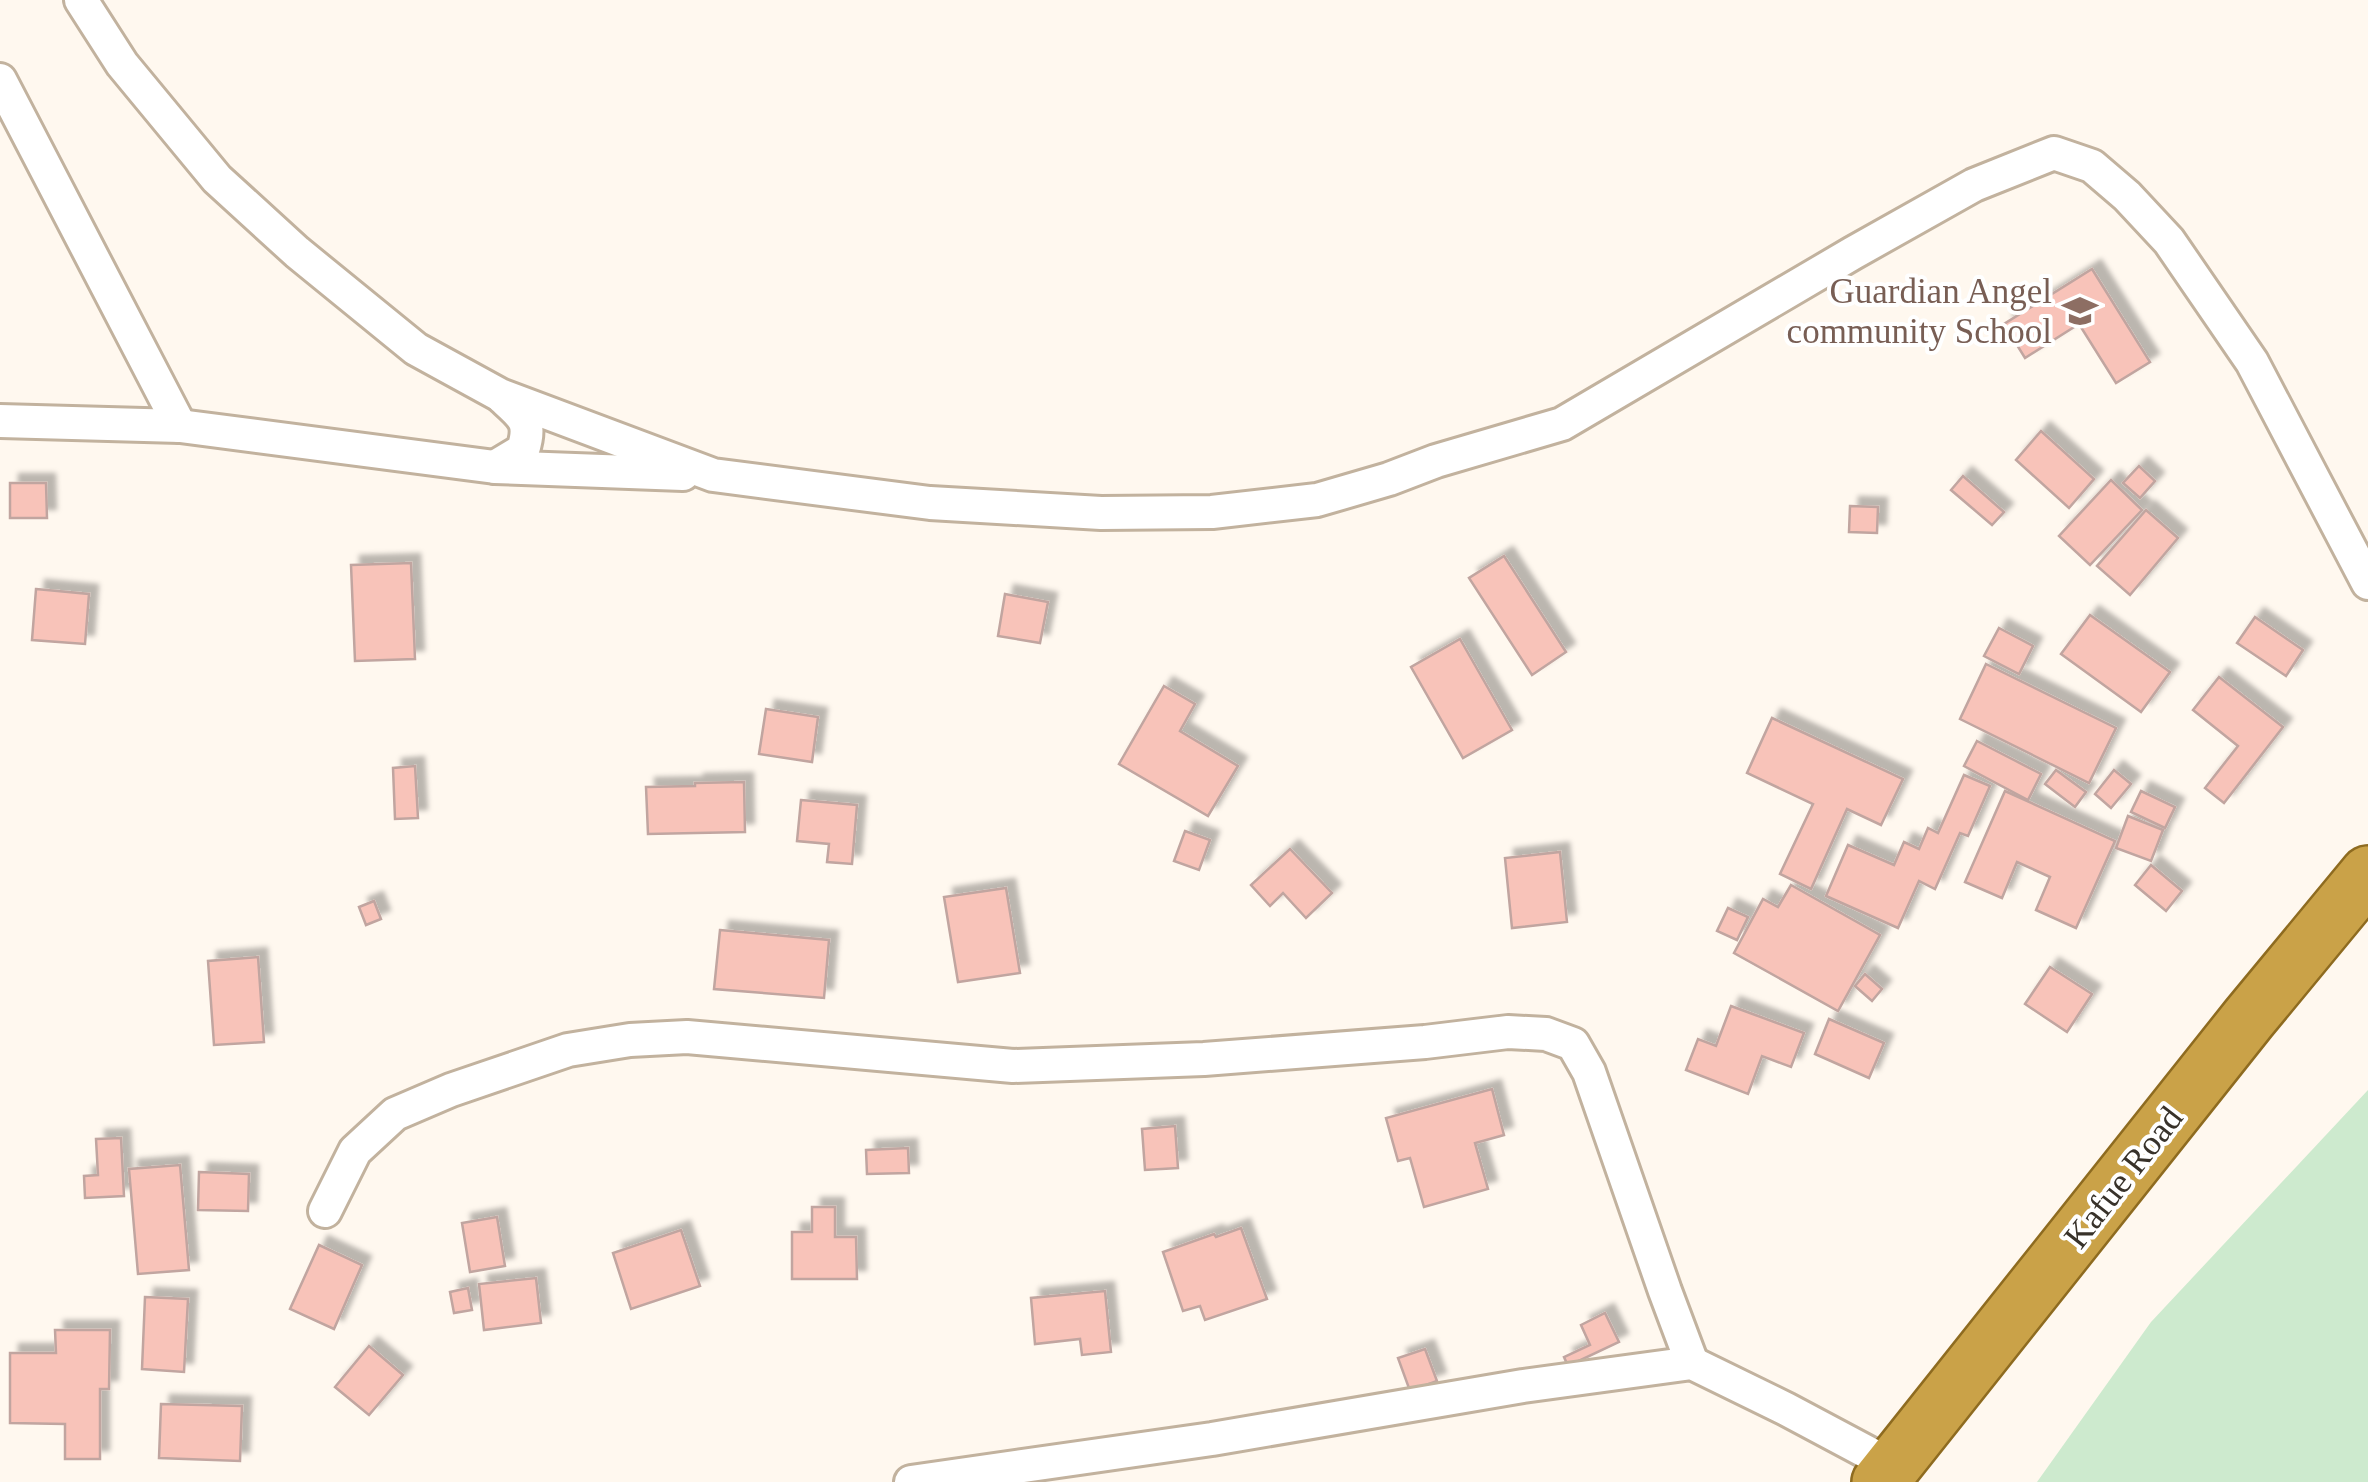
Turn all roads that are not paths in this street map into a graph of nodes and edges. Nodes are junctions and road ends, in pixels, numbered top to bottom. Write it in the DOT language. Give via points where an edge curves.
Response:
graph roads {
  1 [pos="81,0"];
  2 [pos="0,80"];
  3 [pos="500,395"];
  4 [pos="0,420"];
  5 [pos="180,426"];
  6 [pos="496,466"];
  7 [pos="713,475"];
  8 [pos="2368,583"];
  9 [pos="2368,874"];
  10 [pos="325,1211"];
  11 [pos="1692,1363"];
  12 [pos="1886,1474"];
  13 [pos="911,1482"];
  1 -- 3 [label="street" via="122,64 217,179 416,349"];
  2 -- 5 [label="street"];
  3 -- 6 [label="street" via="524,417 528,434 522,450"];
  3 -- 7 [label="street"];
  4 -- 5 [label="street"];
  5 -- 6 [label="street"];
  6 -- 7 [label="street"];
  7 -- 8 [label="street" via="930,504 1101,512 1212,512 1317,500 1562,424 1852,252 1974,185 2054,153 2092,166 2169,240 2252,362"];
  9 -- 12 [label="highway, Kafue Road"];
  10 -- 11 [label="street" via="355,1151 395,1114 568,1050 630,1040 687,1037 1012,1066 1546,1034 1573,1044 1589,1072"];
  11 -- 12 [label="street" via="1786,1409"];
  11 -- 13 [label="street"];
}
